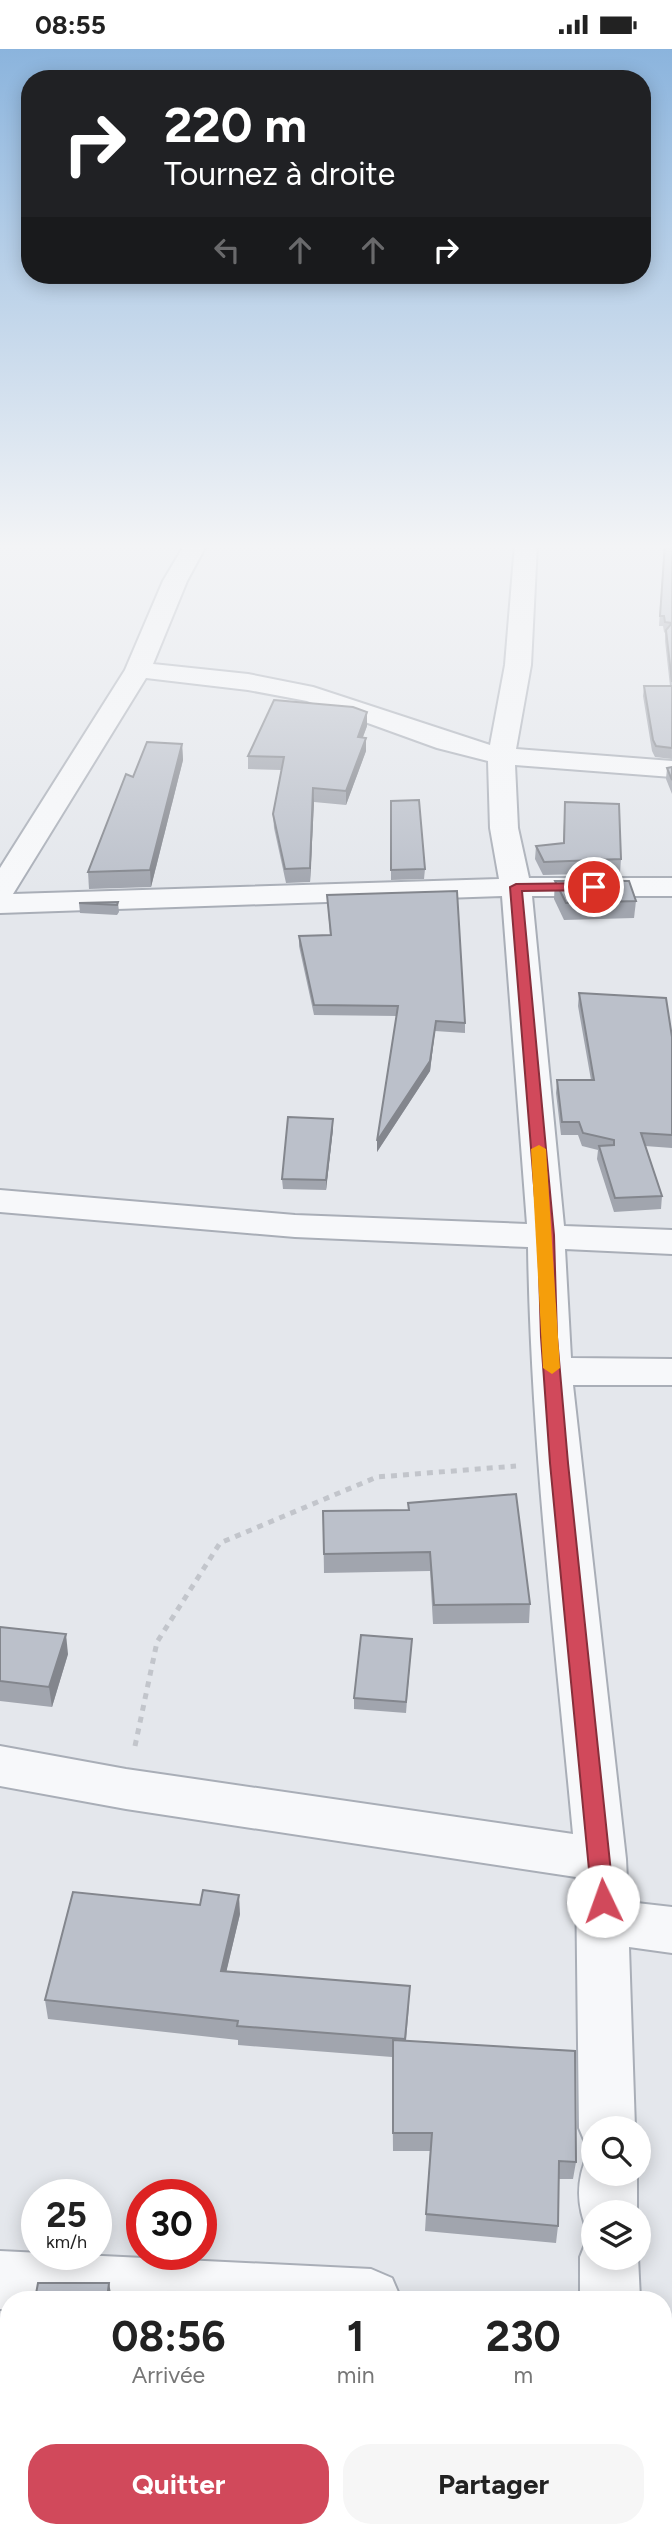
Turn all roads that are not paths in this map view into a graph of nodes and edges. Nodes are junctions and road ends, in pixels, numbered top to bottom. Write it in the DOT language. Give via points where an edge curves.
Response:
graph roads {
  1 [pos="142,660"];
  2 [pos="517,660"];
  3 [pos="138,670"];
  4 [pos="500,756"];
  5 [pos="672,769"];
  6 [pos="516,887"];
  7 [pos="672,887"];
  8 [pos="0,892"];
  9 [pos="0,904"];
  10 [pos="0,1201"];
  11 [pos="546,1235"];
  12 [pos="672,1242"];
  13 [pos="552,1371"];
  14 [pos="672,1372"];
  15 [pos="0,1766"];
  16 [pos="601,1859"];
  17 [pos="604,1921"];
  18 [pos="672,1930"];
  19 [pos="607,2116"];
  20 [pos="609,2270"];
  21 [pos="0,2280"];
  22 [pos="215,2291"];
  23 [pos="610,2291"];
  1 -- 3 [label="street"];
  2 -- 4 [label="street"];
  3 -- 4 [label="street" via="248,682 313,695"];
  3 -- 8 [label="street"];
  4 -- 5 [label="street"];
  4 -- 6 [label="street" via="504,828"];
  6 -- 7 [label="street"];
  6 -- 9 [label="street"];
  6 -- 11 [label="street"];
  10 -- 11 [label="street" via="295,1226"];
  11 -- 12 [label="street"];
  11 -- 13 [label="street"];
  13 -- 14 [label="street"];
  13 -- 16 [label="street"];
  15 -- 16 [label="street"];
  16 -- 17 [label="street"];
  17 -- 18 [label="street"];
  17 -- 19 [label="street"];
  20 -- 23 [label="street"];
  21 -- 22 [label="street"];
}
